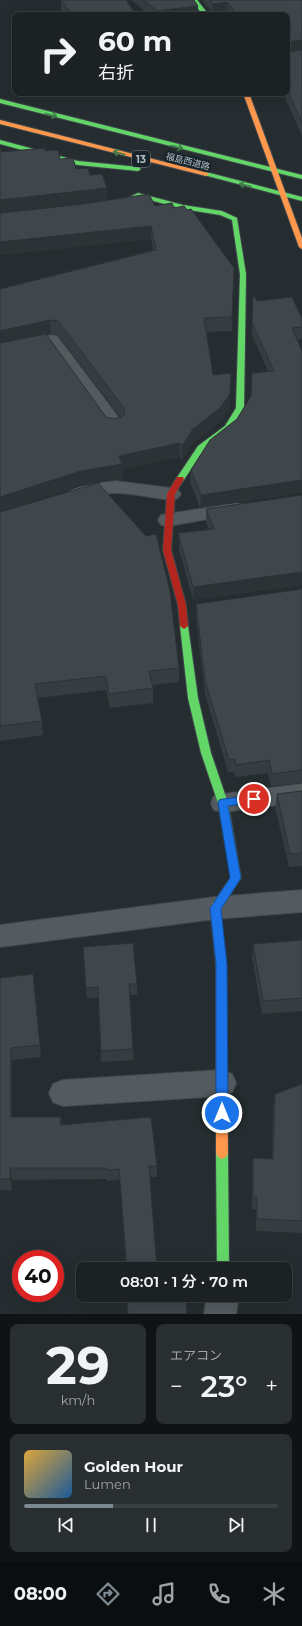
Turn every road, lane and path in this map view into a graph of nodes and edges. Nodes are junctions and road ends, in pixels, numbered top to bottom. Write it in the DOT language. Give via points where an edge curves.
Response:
graph roads {
  1 [pos="194,0"];
  2 [pos="204,12"];
  3 [pos="247,96"];
  4 [pos="18,97"];
  5 [pos="0,101"];
  6 [pos="31,110"];
  7 [pos="0,122"];
  8 [pos="0,142"];
  9 [pos="183,170"];
  10 [pos="275,171"];
  11 [pos="302,177"];
  12 [pos="283,195"];
  13 [pos="302,199"];
  14 [pos="98,209"];
  15 [pos="302,247"];
  16 [pos="0,351"];
  17 [pos="115,426"];
  18 [pos="172,494"];
  19 [pos="60,500"];
  20 [pos="255,507"];
  21 [pos="168,520"];
  22 [pos="205,607"];
  23 [pos="183,610"];
  24 [pos="302,793"];
  25 [pos="223,803"];
  26 [pos="302,901"];
  27 [pos="215,908"];
  28 [pos="0,936"];
  29 [pos="222,1083"];
  30 [pos="63,1093"];
  31 [pos="223,1262"];
  32 [pos="222,1302"];
  33 [pos="220,1314"];
  1 -- 2 [label="main road"];
  3 -- 10 [label="main road"];
  4 -- 6 [label="main road"];
  5 -- 6 [label="main road, 福島西道路 / 13"];
  6 -- 10 [label="main road, 福島西道路 / 13, one-way"];
  9 -- 7 [label="main road, 福島西道路 / 13, one-way"];
  8 -- 9 [label="main road" via="78,163"];
  12 -- 9 [label="main road, 福島西道路 / 13, one-way"];
  10 -- 11 [label="main road, 福島西道路 / 13"];
  10 -- 12 [label="main road"];
  12 -- 13 [label="main road, 福島西道路 / 13"];
  12 -- 15 [label="main road"];
  14 -- 18 [label="main road" via="119,205 138,195 183,207 222,213 235,219 243,274 240,408 228,427 201,448"];
  16 -- 17 [label="street" via="51,340"];
  18 -- 19 [label="street" via="115,487 89,491"];
  18 -- 21 [label="main road"];
  20 -- 21 [label="street"];
  21 -- 23 [label="main road" via="167,550"];
  22 -- 23 [label="street"];
  23 -- 25 [label="main road" via="193,698 206,753"];
  24 -- 25 [label="street"];
  25 -- 27 [label="main road" via="236,878"];
  26 -- 27 [label="street"];
  27 -- 28 [label="street"];
  27 -- 29 [label="main road" via="222,964"];
  29 -- 30 [label="street"];
  29 -- 31 [label="main road"];
  32 -- 33 [label="street"];
}
